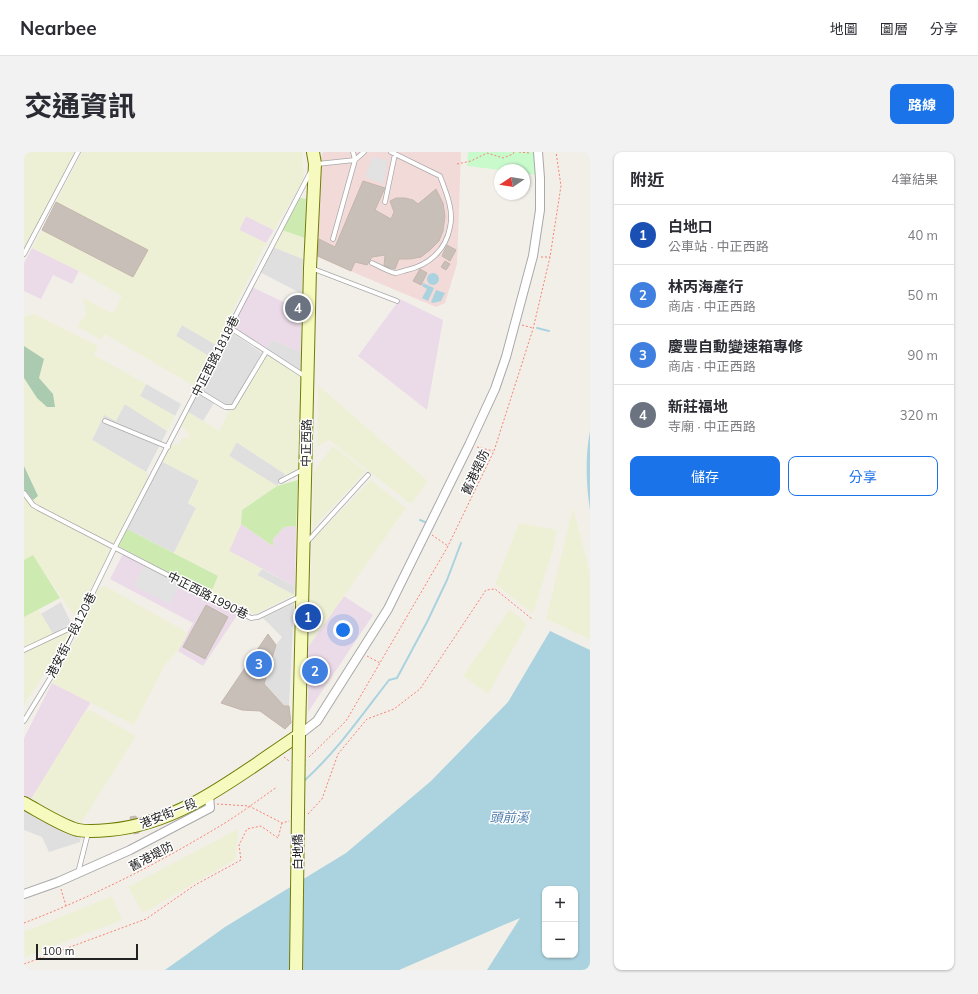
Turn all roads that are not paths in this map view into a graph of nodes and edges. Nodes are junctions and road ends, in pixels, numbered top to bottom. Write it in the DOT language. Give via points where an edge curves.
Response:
graph roads {
  1 [pos="78,152"];
  2 [pos="320,152"];
  3 [pos="353,152"];
  4 [pos="364,152"];
  5 [pos="393,153"];
  6 [pos="538,153"];
  7 [pos="314,158"];
  8 [pos="355,160"];
  9 [pos="385,202"];
  10 [pos="333,239"];
  11 [pos="24,254"];
  12 [pos="372,263"];
  13 [pos="310,268"];
  14 [pos="397,301"];
  15 [pos="229,327"];
  16 [pos="266,352"];
  17 [pos="308,379"];
  18 [pos="197,390"];
  19 [pos="105,421"];
  20 [pos="168,447"];
  21 [pos="306,468"];
  22 [pos="368,475"];
  23 [pos="281,481"];
  24 [pos="24,493"];
  25 [pos="304,545"];
  26 [pos="115,547"];
  27 [pos="302,596"];
  28 [pos="78,625"];
  29 [pos="24,650"];
  30 [pos="24,720"];
  31 [pos="299,735"];
  32 [pos="209,799"];
  33 [pos="24,803"];
  34 [pos="89,831"];
  35 [pos="78,873"];
  36 [pos="24,894"];
  37 [pos="296,970"];
  1 -- 11 [label="lane"];
  2 -- 7 [label="lane, 中正西路1818巷"];
  3 -- 8 [label="lane"];
  4 -- 8 [label="lane"];
  5 -- 9 [label="lane"];
  5 -- 12 [label="lane" via="440,176 448,198 451,227 437,255 419,267 396,273"];
  6 -- 31 [label="street" via="540,210 533,256 516,323 495,389 388,609 317,721"];
  7 -- 8 [label="lane"];
  7 -- 13 [label="main road, 中正西路"];
  7 -- 15 [label="lane, 中正西路1818巷"];
  8 -- 10 [label="lane"];
  13 -- 14 [label="lane"];
  13 -- 17 [label="main road, 中正西路"];
  15 -- 16 [label="lane"];
  15 -- 18 [label="lane, 中正西路1818巷"];
  16 -- 17 [label="lane"];
  16 -- 18 [label="lane" via="232,407 225,407"];
  17 -- 21 [label="main road, 中正西路"];
  18 -- 20 [label="lane, 中正西路1818巷"];
  19 -- 20 [label="lane"];
  20 -- 26 [label="lane, 中正西路1818巷"];
  21 -- 23 [label="lane"];
  21 -- 25 [label="main road, 中正西路"];
  22 -- 25 [label="lane"];
  24 -- 26 [label="lane" via="38,508"];
  25 -- 27 [label="main road, 中正西路"];
  26 -- 27 [label="lane, 中正西路1990巷" via="252,618"];
  26 -- 28 [label="lane, 港安街一段120巷"];
  27 -- 31 [label="main road, 中正西路"];
  28 -- 29 [label="lane"];
  28 -- 30 [label="lane, 港安街一段120巷" via="54,672"];
  31 -- 32 [label="main road, 港安街一段"];
  31 -- 37 [label="main road, 白地橋, bridge"];
  32 -- 34 [label="main road, 港安街一段" via="132,827"];
  32 -- 35 [label="street" via="210,808 147,842"];
  33 -- 34 [label="main road, 港安街一段" via="78,830"];
  34 -- 35 [label="lane"];
  35 -- 36 [label="street"];
}
